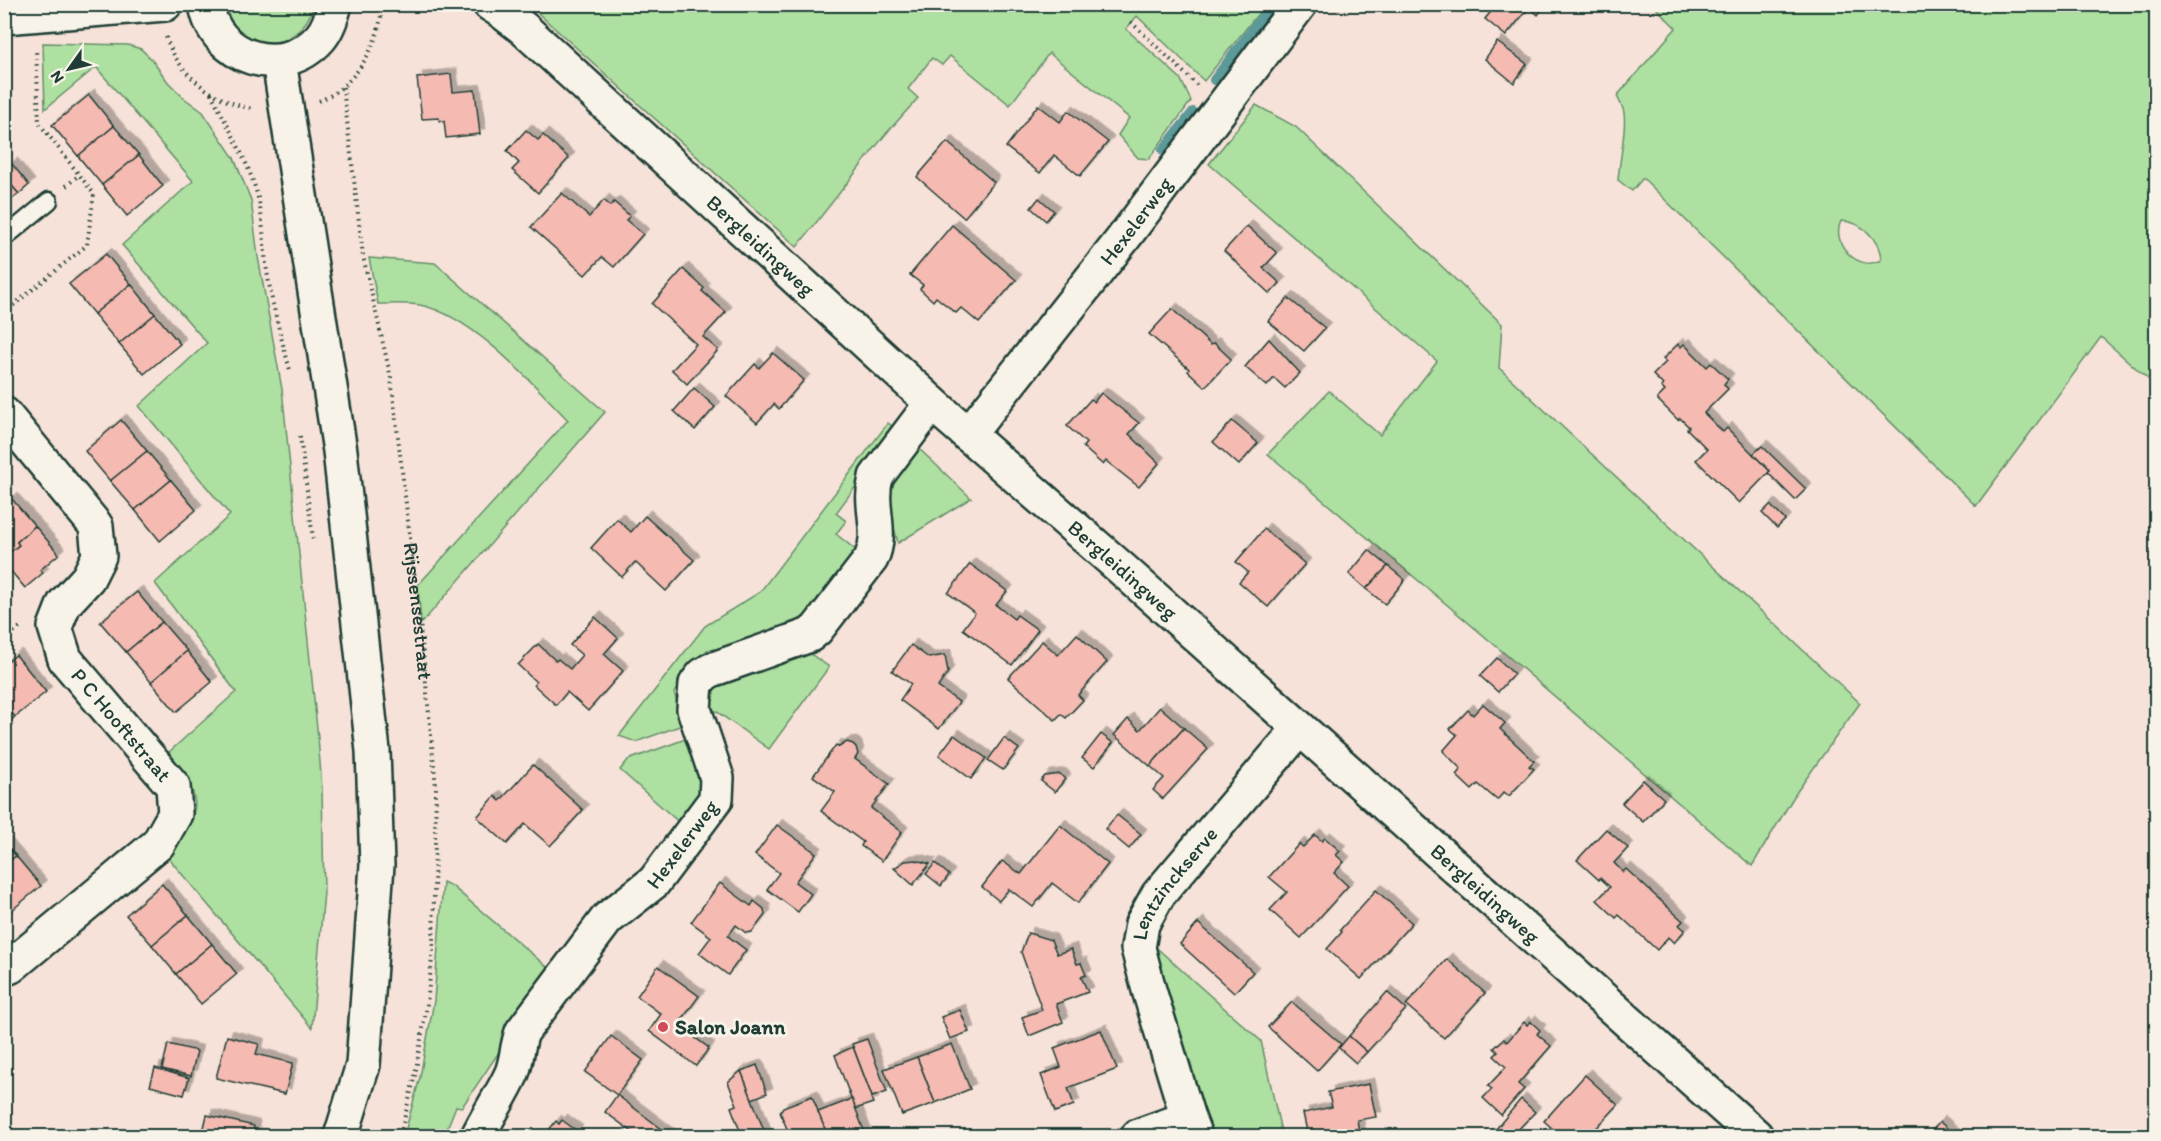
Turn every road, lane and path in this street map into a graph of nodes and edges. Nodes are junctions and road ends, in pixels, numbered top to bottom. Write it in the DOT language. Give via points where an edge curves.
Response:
graph roads {
  1 [pos="165,4"];
  2 [pos="206,4"];
  3 [pos="335,4"];
  4 [pos="490,4"];
  5 [pos="1300,4"];
  6 [pos="4,17"];
  7 [pos="1131,22"];
  8 [pos="279,61"];
  9 [pos="343,87"];
  10 [pos="212,93"];
  11 [pos="1221,109"];
  12 [pos="49,201"];
  13 [pos="4,238"];
  14 [pos="291,374"];
  15 [pos="932,403"];
  16 [pos="4,414"];
  17 [pos="300,430"];
  18 [pos="969,435"];
  19 [pos="314,549"];
  20 [pos="1299,729"];
  21 [pos="4,969"];
  22 [pos="1192,1127"];
  23 [pos="340,1137"];
  24 [pos="400,1137"];
  25 [pos="478,1137"];
  26 [pos="1138,1137"];
  27 [pos="1756,1137"];
  1 -- 6 [label="street"];
  2 -- 8 [label="street" via="211,24 229,47 248,57"];
  3 -- 8 [label="street" via="320,39 308,49"];
  4 -- 15 [label="street, Bergleidingweg" via="523,28"];
  5 -- 11 [label="street, Hexelerweg"];
  7 -- 11 [label="path"];
  8 -- 23 [label="street" via="340,451 374,751 377,865 363,1065"];
  9 -- 24 [label="path, Rijssensestraat" via="363,256 391,378 436,787 427,1004"];
  10 -- 14 [label="path" via="257,194 267,270"];
  11 -- 18 [label="street, Hexelerweg"];
  12 -- 13 [label="lane"];
  15 -- 18 [label="street, Bergleidingweg"];
  15 -- 25 [label="street, Hexelerweg" via="876,477 872,492 878,537 871,559 817,629 802,639 711,670 696,684 694,709 717,778 716,799 654,882 608,919 522,1032 511,1075"];
  16 -- 21 [label="street, P C Hooftstraat" via="96,526 99,556 88,578 64,604 55,627 65,659 173,786 175,814 158,844"];
  17 -- 19 [label="path"];
  18 -- 20 [label="street, Bergleidingweg"];
  20 -- 22 [label="street, Lentzinckserve" via="1158,895 1142,924 1138,948"];
  20 -- 27 [label="street, Bergleidingweg"];
  22 -- 26 [label="street"];
}
